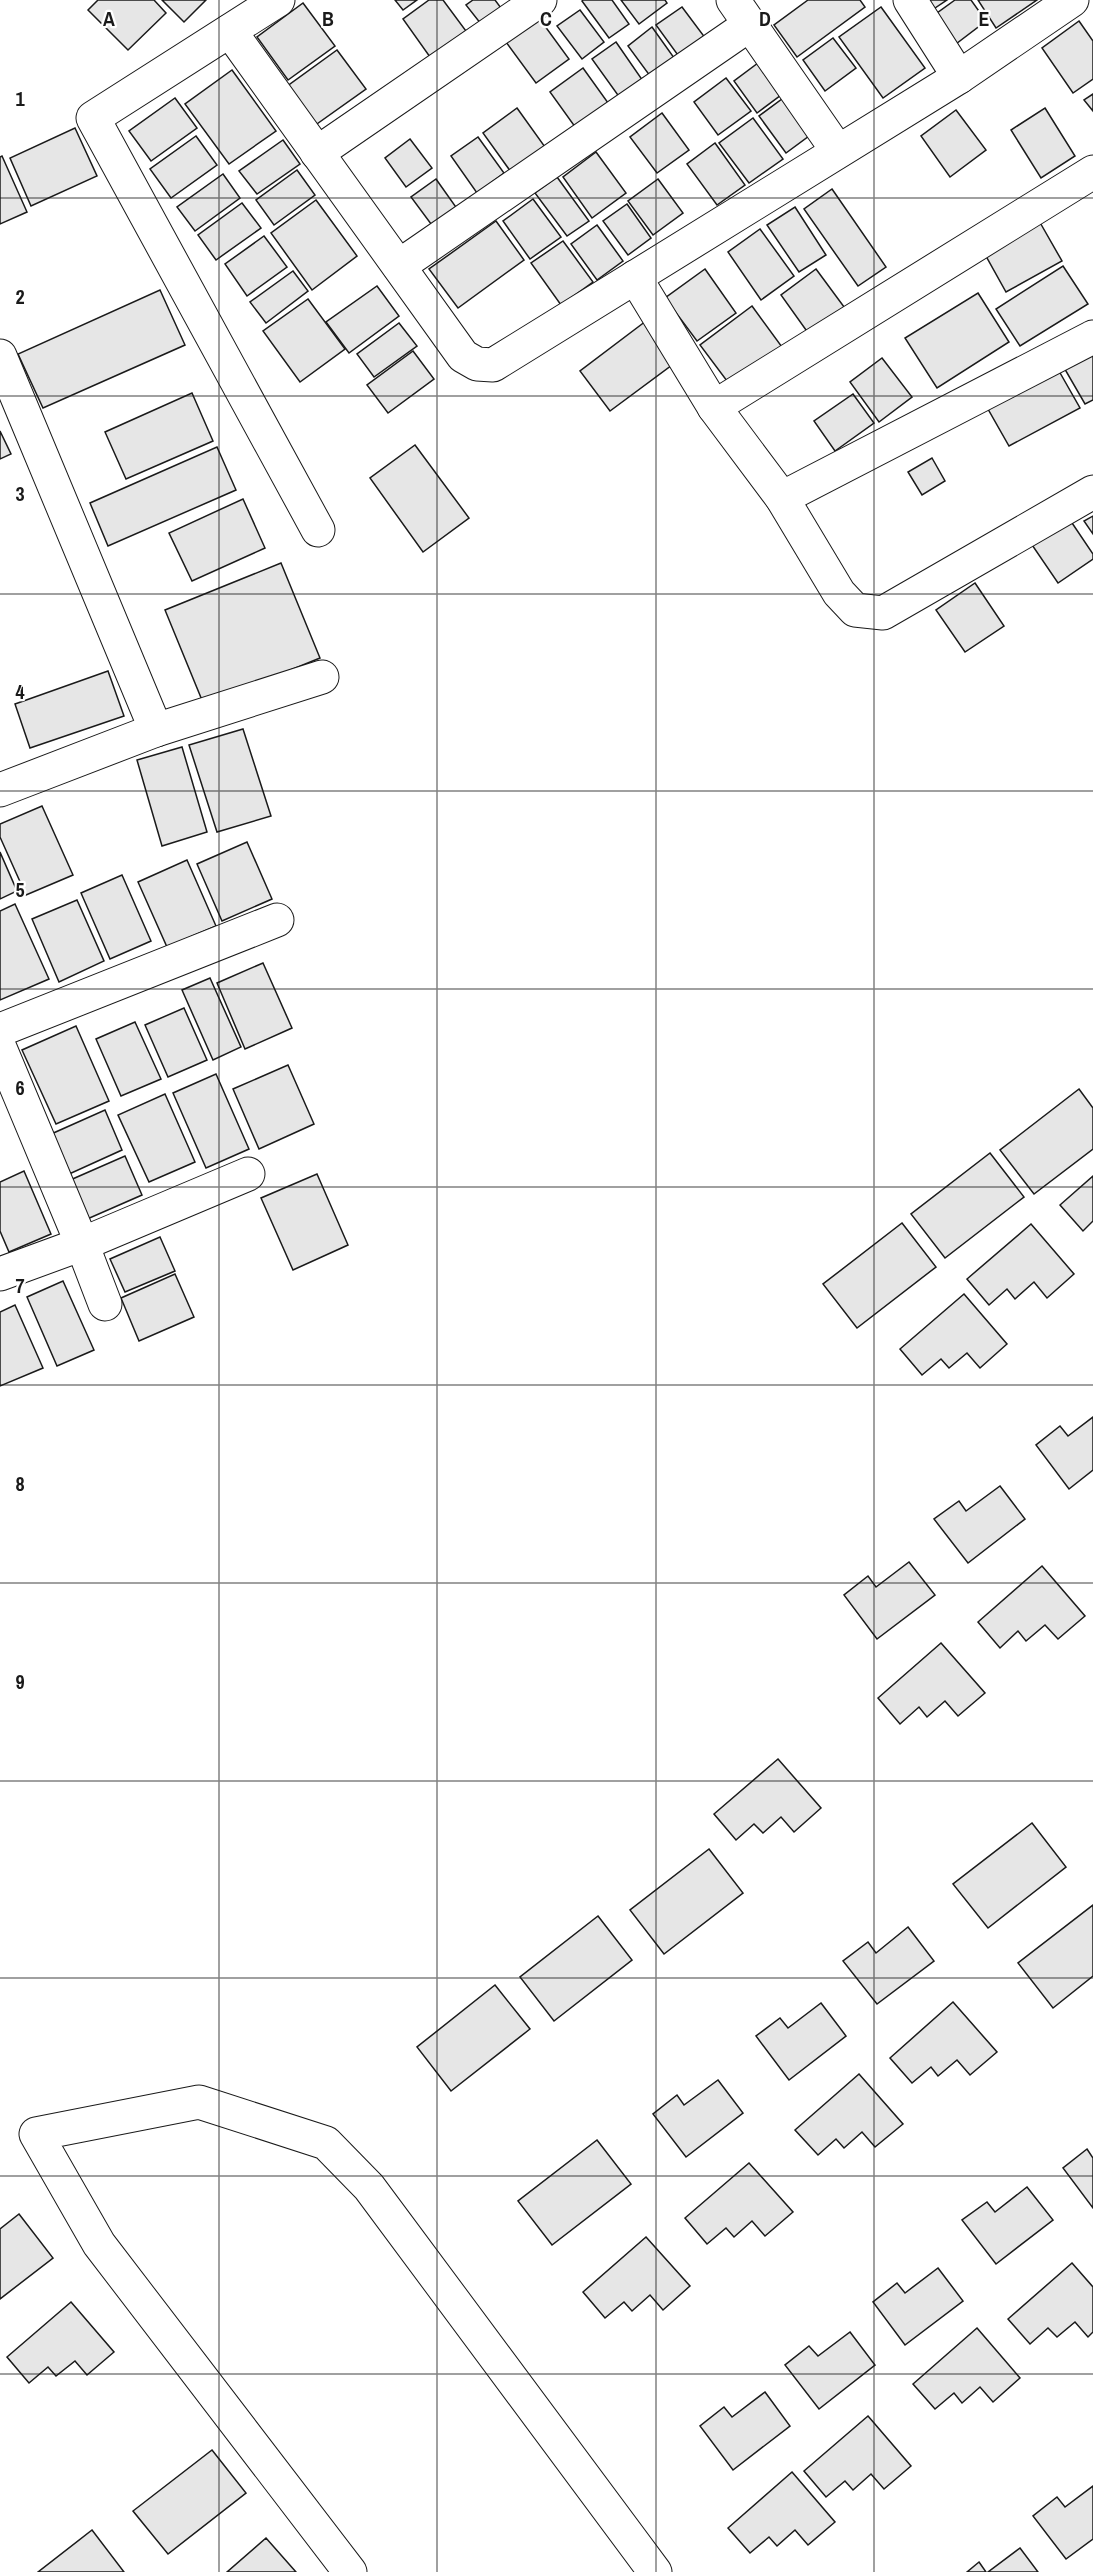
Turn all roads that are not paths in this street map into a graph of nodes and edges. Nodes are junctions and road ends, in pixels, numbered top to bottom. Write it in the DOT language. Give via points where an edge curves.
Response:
graph roads {
  1 [pos="278,0"];
  2 [pos="540,0"];
  3 [pos="910,0"];
  4 [pos="1072,0"];
  5 [pos="741,13"];
  6 [pos="230,30"];
  7 [pos="959,77"];
  8 [pos="837,150"];
  9 [pos="317,153"];
  10 [pos="1093,172"];
  11 [pos="399,266"];
  12 [pos="634,277"];
  13 [pos="1093,337"];
  14 [pos="0,356"];
  15 [pos="714,407"];
  16 [pos="1093,492"];
  17 [pos="782,498"];
  18 [pos="318,530"];
  19 [pos="322,677"];
  20 [pos="156,730"];
  21 [pos="0,790"];
  22 [pos="277,920"];
  23 [pos="0,1030"];
  24 [pos="0,1048"];
  25 [pos="248,1173"];
  26 [pos="82,1244"];
  27 [pos="0,1274"];
  28 [pos="105,1304"];
  29 [pos="350,2572"];
  30 [pos="655,2572"];
  1 -- 6 [label="street"];
  2 -- 9 [label="street"];
  3 -- 7 [label="street"];
  4 -- 7 [label="street"];
  5 -- 8 [label="street"];
  5 -- 11 [label="street"];
  6 -- 9 [label="street"];
  6 -- 18 [label="street" via="93,118"];
  7 -- 8 [label="street"];
  8 -- 12 [label="street"];
  9 -- 11 [label="street"];
  10 -- 15 [label="street"];
  11 -- 12 [label="street" via="464,356 477,364 493,365"];
  12 -- 15 [label="street"];
  13 -- 17 [label="street"];
  14 -- 20 [label="street"];
  15 -- 17 [label="street"];
  16 -- 17 [label="street" via="883,613 855,610 839,593"];
  19 -- 20 [label="street"];
  20 -- 21 [label="street"];
  22 -- 23 [label="street"];
  24 -- 26 [label="street"];
  25 -- 26 [label="street"];
  26 -- 27 [label="street"];
  26 -- 28 [label="street"];
  29 -- 30 [label="street" via="99,2244 36,2134 199,2102 326,2143 369,2187"];
}
